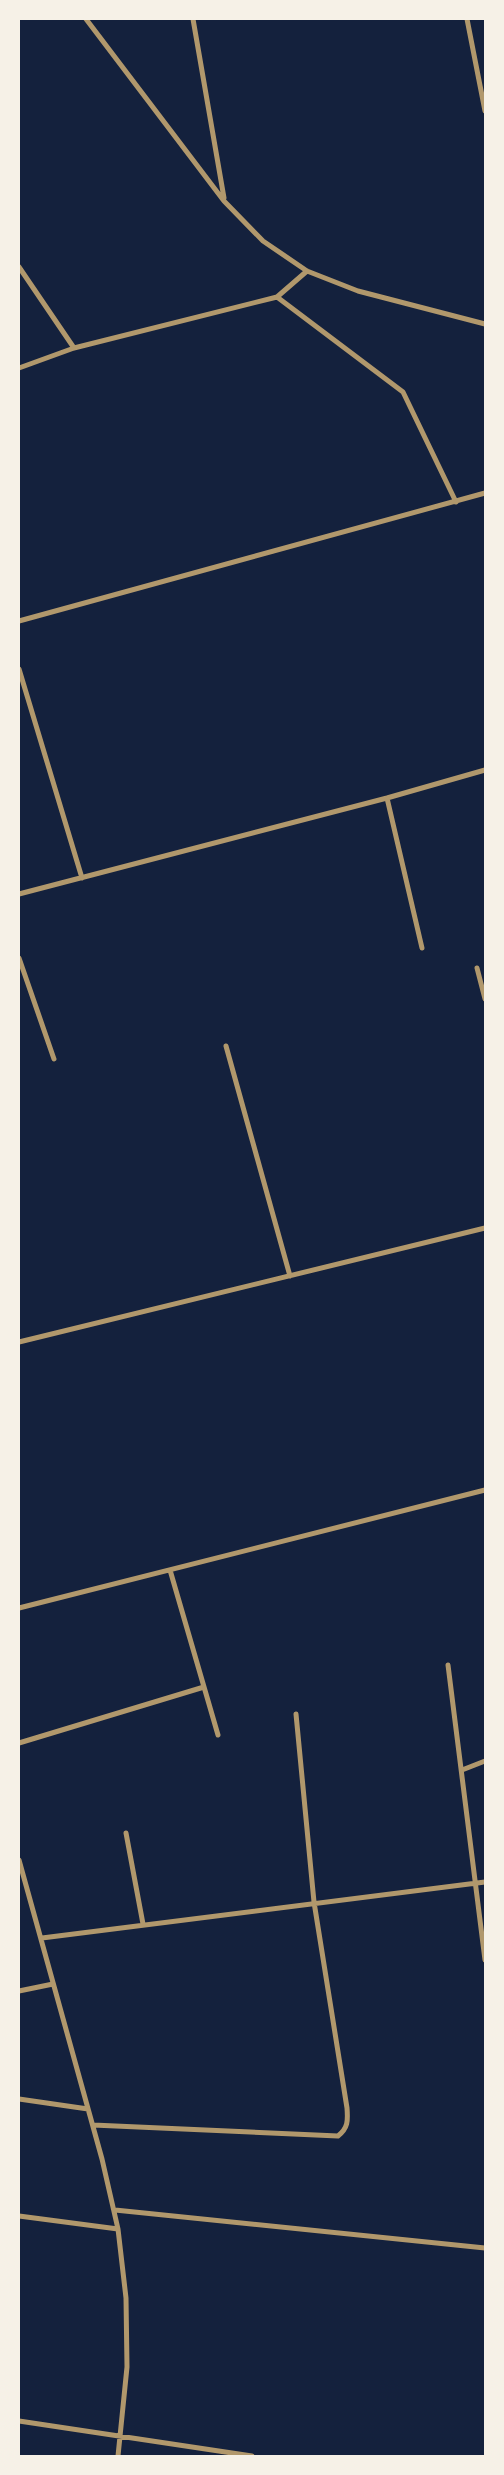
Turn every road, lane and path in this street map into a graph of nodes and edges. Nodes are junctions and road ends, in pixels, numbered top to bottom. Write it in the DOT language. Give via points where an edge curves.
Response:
graph roads {
  1 [pos="86,19"];
  2 [pos="194,19"];
  3 [pos="467,19"];
  4 [pos="485,111"];
  5 [pos="224,201"];
  6 [pos="19,267"];
  7 [pos="307,271"];
  8 [pos="277,297"];
  9 [pos="485,324"];
  10 [pos="74,348"];
  11 [pos="19,368"];
  12 [pos="485,493"];
  13 [pos="456,502"];
  14 [pos="19,620"];
  15 [pos="19,669"];
  16 [pos="485,770"];
  17 [pos="387,798"];
  18 [pos="82,878"];
  19 [pos="19,894"];
  20 [pos="422,948"];
  21 [pos="19,958"];
  22 [pos="477,968"];
  23 [pos="485,999"];
  24 [pos="226,1046"];
  25 [pos="54,1059"];
  26 [pos="485,1228"];
  27 [pos="290,1276"];
  28 [pos="19,1342"];
  29 [pos="485,1490"];
  30 [pos="170,1570"];
  31 [pos="19,1608"];
  32 [pos="448,1665"];
  33 [pos="204,1687"];
  34 [pos="296,1714"];
  35 [pos="218,1735"];
  36 [pos="19,1743"];
  37 [pos="485,1761"];
  38 [pos="462,1770"];
  39 [pos="126,1833"];
  40 [pos="19,1860"];
  41 [pos="475,1882"];
  42 [pos="485,1882"];
  43 [pos="314,1902"];
  44 [pos="143,1924"];
  45 [pos="42,1938"];
  46 [pos="485,1960"];
  47 [pos="53,1984"];
  48 [pos="19,1991"];
  49 [pos="19,2099"];
  50 [pos="88,2109"];
  51 [pos="93,2126"];
  52 [pos="115,2210"];
  53 [pos="19,2216"];
  54 [pos="118,2229"];
  55 [pos="485,2248"];
  56 [pos="19,2420"];
  57 [pos="121,2436"];
  58 [pos="118,2456"];
  59 [pos="252,2456"];
  1 -- 5 [label="street"];
  2 -- 5 [label="street"];
  3 -- 4 [label="street"];
  5 -- 7 [label="street" via="263,241"];
  6 -- 10 [label="street"];
  7 -- 8 [label="street"];
  7 -- 9 [label="street" via="358,291"];
  8 -- 10 [label="street"];
  8 -- 13 [label="street" via="403,392"];
  10 -- 11 [label="street"];
  12 -- 13 [label="street"];
  13 -- 14 [label="street"];
  15 -- 18 [label="street"];
  16 -- 17 [label="street"];
  17 -- 18 [label="street"];
  17 -- 20 [label="street"];
  18 -- 19 [label="street"];
  21 -- 25 [label="street"];
  22 -- 23 [label="street"];
  24 -- 27 [label="street"];
  26 -- 27 [label="street"];
  27 -- 28 [label="street"];
  29 -- 30 [label="street"];
  30 -- 31 [label="street"];
  30 -- 33 [label="street"];
  32 -- 38 [label="street"];
  33 -- 35 [label="street"];
  33 -- 36 [label="street"];
  34 -- 43 [label="street"];
  37 -- 38 [label="street"];
  38 -- 41 [label="street"];
  39 -- 44 [label="street"];
  40 -- 45 [label="street"];
  41 -- 42 [label="street"];
  41 -- 43 [label="street"];
  41 -- 46 [label="street"];
  43 -- 44 [label="street"];
  43 -- 51 [label="street" via="348,2121 346,2130 338,2136 328,2136"];
  44 -- 45 [label="street"];
  45 -- 47 [label="street"];
  47 -- 48 [label="street"];
  47 -- 50 [label="street"];
  49 -- 50 [label="street"];
  50 -- 51 [label="street"];
  51 -- 52 [label="street"];
  52 -- 54 [label="street"];
  52 -- 55 [label="street"];
  53 -- 54 [label="street"];
  54 -- 57 [label="street" via="127,2337"];
  56 -- 57 [label="street"];
  57 -- 58 [label="street"];
  57 -- 59 [label="street"];
}
